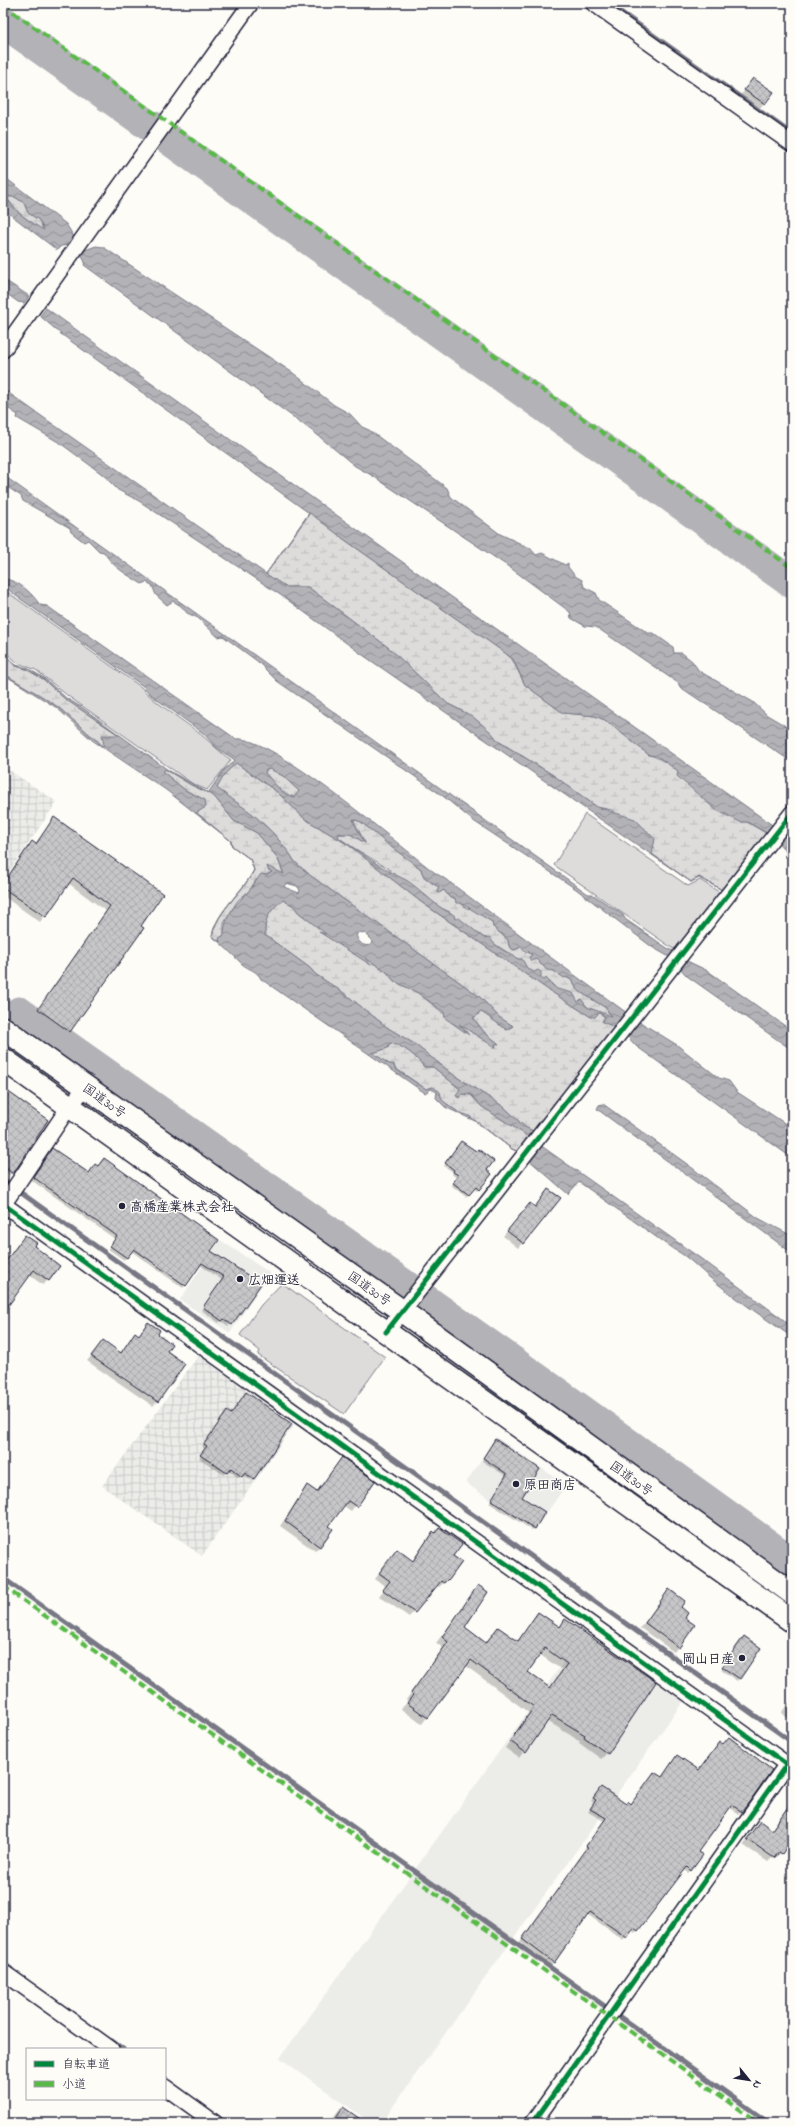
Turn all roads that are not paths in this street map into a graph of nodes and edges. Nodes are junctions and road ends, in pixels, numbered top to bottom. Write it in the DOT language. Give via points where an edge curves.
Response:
graph roads {
  1 [pos="251,3"];
  2 [pos="593,3"];
  3 [pos="792,144"];
  4 [pos="3,350"];
  5 [pos="792,813"];
  6 [pos="3,1028"];
  7 [pos="3,1059"];
  8 [pos="86,1087"];
  9 [pos="69,1107"];
  10 [pos="8,1198"];
  11 [pos="406,1306"];
  12 [pos="386,1332"];
  13 [pos="792,1593"];
  14 [pos="792,1621"];
  15 [pos="789,1766"];
  16 [pos="3,1972"];
  17 [pos="110,2048"];
  18 [pos="166,2089"];
  19 [pos="215,2123"];
  20 [pos="533,2123"];
  1 -- 4 [label="street"];
  2 -- 3 [label="street"];
  5 -- 11 [label="street"];
  6 -- 8 [label="highway, 国道30号"];
  7 -- 9 [label="highway, 国道30号"];
  8 -- 9 [label="street"];
  8 -- 11 [label="highway, 国道30号"];
  9 -- 10 [label="street"];
  9 -- 12 [label="highway, 国道30号"];
  10 -- 15 [label="street"];
  11 -- 12 [label="street"];
  11 -- 13 [label="highway, 国道30号"];
  12 -- 14 [label="highway, 国道30号"];
  15 -- 20 [label="street"];
  16 -- 17 [label="street"];
  18 -- 19 [label="street"];
}
